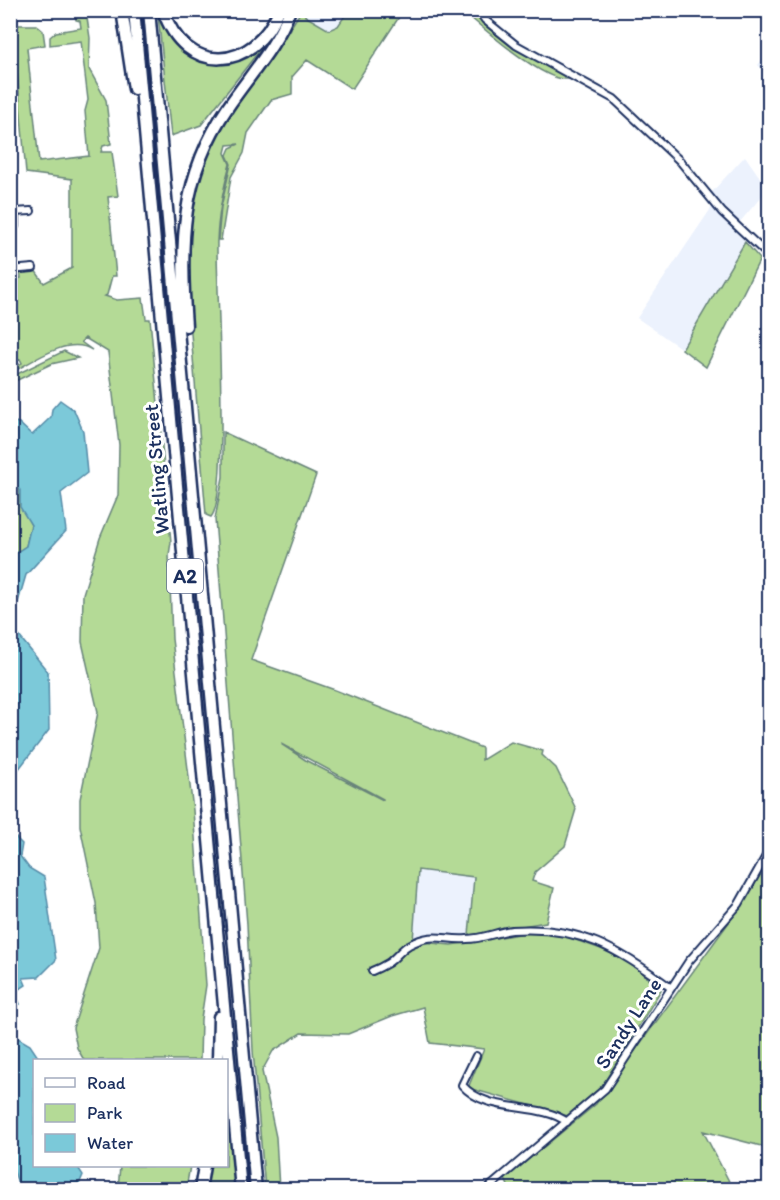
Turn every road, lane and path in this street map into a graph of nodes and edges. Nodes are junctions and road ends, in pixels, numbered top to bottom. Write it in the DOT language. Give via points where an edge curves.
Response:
graph roads {
  1 [pos="122,10"];
  2 [pos="134,10"];
  3 [pos="149,10"];
  4 [pos="163,10"];
  5 [pos="279,10"];
  6 [pos="290,10"];
  7 [pos="478,10"];
  8 [pos="31,211"];
  9 [pos="13,213"];
  10 [pos="153,229"];
  11 [pos="10,233"];
  12 [pos="770,257"];
  13 [pos="33,268"];
  14 [pos="10,270"];
  15 [pos="190,452"];
  16 [pos="770,849"];
  17 [pos="216,928"];
  18 [pos="372,971"];
  19 [pos="671,988"];
  20 [pos="476,1056"];
  21 [pos="218,1059"];
  22 [pos="567,1122"];
  23 [pos="204,1167"];
  24 [pos="200,1190"];
  25 [pos="241,1190"];
  26 [pos="256,1190"];
  27 [pos="486,1190"];
  1 -- 10 [label="highway"];
  2 -- 10 [label="highway, Watling Street / A2"];
  3 -- 15 [label="highway, Watling Street / A2"];
  4 -- 5 [label="highway" via="182,44 216,59 238,56 259,43"];
  6 -- 15 [label="highway" via="270,48 211,134 189,193 182,257"];
  7 -- 12 [label="street" via="516,45 614,99 680,161 722,212"];
  8 -- 9 [label="street"];
  9 -- 11 [label="street" via="15,226"];
  10 -- 17 [label="highway, Watling Street / A2"];
  13 -- 14 [label="street"];
  15 -- 26 [label="highway, Watling Street / A2"];
  16 -- 19 [label="street, Sandy Lane" via="739,904 712,932"];
  17 -- 21 [label="highway, A2"];
  17 -- 25 [label="highway, A2"];
  18 -- 19 [label="street" via="389,963 407,945 428,937 466,940 538,928 605,946 631,958"];
  19 -- 22 [label="street, Sandy Lane" via="604,1089"];
  20 -- 22 [label="street" via="462,1085 470,1094 511,1107 557,1115"];
  22 -- 27 [label="street, Sandy Lane"];
  23 -- 24 [label="highway"];
}
